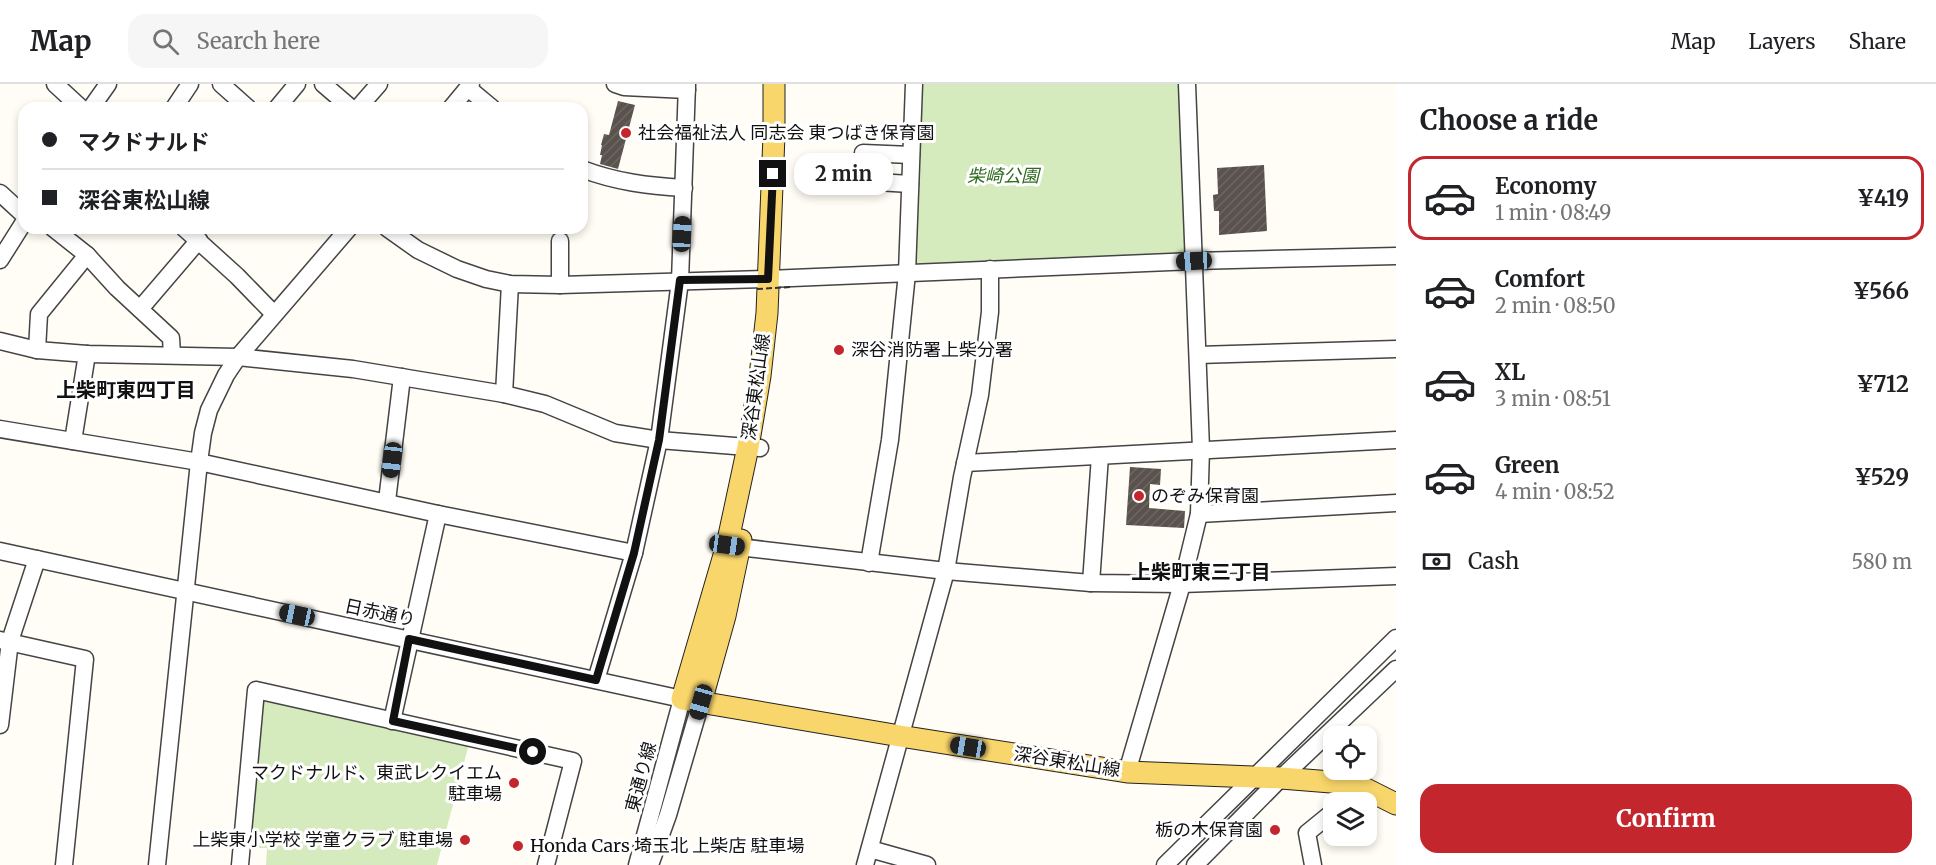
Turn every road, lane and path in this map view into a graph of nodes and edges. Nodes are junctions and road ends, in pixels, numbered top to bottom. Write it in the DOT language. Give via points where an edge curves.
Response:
graph roads {
  1 [pos="55,84"];
  2 [pos="108,84"];
  3 [pos="190,84"];
  4 [pos="220,84"];
  5 [pos="297,84"];
  6 [pos="323,84"];
  7 [pos="379,84"];
  8 [pos="615,84"];
  9 [pos="774,84"];
  10 [pos="788,84"];
  11 [pos="914,84"];
  12 [pos="1187,84"];
  13 [pos="470,86"];
  14 [pos="687,87"];
  15 [pos="74,102"];
  16 [pos="95,102"];
  17 [pos="178,102"];
  18 [pos="241,102"];
  19 [pos="282,102"];
  20 [pos="344,102"];
  21 [pos="363,102"];
  22 [pos="456,102"];
  23 [pos="486,102"];
  24 [pos="863,153"];
  25 [pos="911,155"];
  26 [pos="588,171"];
  27 [pos="861,180"];
  28 [pos="910,184"];
  29 [pos="684,188"];
  30 [pos="0,193"];
  31 [pos="18,210"];
  32 [pos="18,232"];
  33 [pos="61,234"];
  34 [pos="192,234"];
  35 [pos="344,234"];
  36 [pos="395,234"];
  37 [pos="199,240"];
  38 [pos="560,241"];
  39 [pos="87,255"];
  40 [pos="1396,255"];
  41 [pos="0,260"];
  42 [pos="1194,261"];
  43 [pos="990,269"];
  44 [pos="907,273"];
  45 [pos="680,280"];
  46 [pos="510,284"];
  47 [pos="774,284"];
  48 [pos="560,285"];
  49 [pos="140,309"];
  50 [pos="274,314"];
  51 [pos="0,341"];
  52 [pos="1396,349"];
  53 [pos="37,350"];
  54 [pos="87,354"];
  55 [pos="171,355"];
  56 [pos="1198,355"];
  57 [pos="238,357"];
  58 [pos="402,377"];
  59 [pos="504,394"];
  60 [pos="0,429"];
  61 [pos="659,440"];
  62 [pos="1396,440"];
  63 [pos="73,441"];
  64 [pos="754,448"];
  65 [pos="1201,449"];
  66 [pos="1100,456"];
  67 [pos="199,462"];
  68 [pos="965,464"];
  69 [pos="387,501"];
  70 [pos="1396,504"];
  71 [pos="438,514"];
  72 [pos="1199,514"];
  73 [pos="733,546"];
  74 [pos="0,551"];
  75 [pos="634,553"];
  76 [pos="36,559"];
  77 [pos="869,563"];
  78 [pos="946,571"];
  79 [pos="1396,576"];
  80 [pos="1091,583"];
  81 [pos="1182,584"];
  82 [pos="185,591"];
  83 [pos="1396,638"];
  84 [pos="409,639"];
  85 [pos="5,640"];
  86 [pos="1396,669"];
  87 [pos="596,680"];
  88 [pos="692,700"];
  89 [pos="393,721"];
  90 [pos="0,724"];
  91 [pos="900,736"];
  92 [pos="1127,772"];
  93 [pos="1255,778"];
  94 [pos="1281,778"];
  95 [pos="1356,784"];
  96 [pos="1351,792"];
  97 [pos="1396,804"];
  98 [pos="1323,820"];
  99 [pos="870,849"];
  100 [pos="64,865"];
  101 [pos="157,865"];
  102 [pos="240,865"];
  103 [pos="546,865"];
  104 [pos="637,865"];
  105 [pos="650,865"];
  106 [pos="865,865"];
  107 [pos="927,865"];
  108 [pos="1165,865"];
  109 [pos="1195,865"];
  110 [pos="1313,865"];
  1 -- 15 [label="street"];
  2 -- 16 [label="street"];
  3 -- 17 [label="street"];
  4 -- 18 [label="street"];
  5 -- 19 [label="street"];
  6 -- 20 [label="street"];
  7 -- 21 [label="street"];
  8 -- 14 [label="street"];
  9 -- 47 [label="main road, 深谷東松山線"];
  10 -- 47 [label="main road, 深谷東松山線" via="787,198"];
  11 -- 25 [label="street"];
  12 -- 42 [label="street"];
  13 -- 22 [label="street"];
  13 -- 23 [label="street"];
  14 -- 29 [label="street"];
  24 -- 25 [label="street"];
  25 -- 28 [label="street"];
  26 -- 29 [label="street" via="643,185"];
  27 -- 28 [label="street"];
  28 -- 44 [label="street"];
  29 -- 45 [label="street"];
  30 -- 31 [label="street"];
  32 -- 41 [label="street"];
  33 -- 39 [label="street"];
  34 -- 37 [label="street"];
  35 -- 50 [label="street"];
  36 -- 46 [label="street" via="457,269"];
  37 -- 49 [label="street"];
  37 -- 50 [label="street"];
  38 -- 48 [label="street"];
  39 -- 49 [label="street"];
  39 -- 53 [label="street" via="39,314"];
  40 -- 42 [label="street"];
  42 -- 43 [label="street"];
  42 -- 56 [label="street"];
  43 -- 44 [label="street"];
  43 -- 68 [label="street" via="986,349"];
  44 -- 47 [label="street"];
  44 -- 77 [label="street" via="890,440"];
  45 -- 47 [label="street"];
  45 -- 48 [label="street"];
  45 -- 61 [label="street"];
  46 -- 48 [label="street"];
  46 -- 59 [label="street"];
  47 -- 64 [label="main road, 深谷東松山線" via="767,313"];
  49 -- 55 [label="street" via="171,338"];
  50 -- 57 [label="street"];
  51 -- 53 [label="street"];
  52 -- 56 [label="street"];
  53 -- 54 [label="street"];
  54 -- 55 [label="street"];
  54 -- 63 [label="street"];
  55 -- 57 [label="street"];
  56 -- 65 [label="street"];
  57 -- 58 [label="street"];
  57 -- 67 [label="street" via="209,410"];
  58 -- 59 [label="street"];
  58 -- 69 [label="street"];
  59 -- 61 [label="street" via="545,404 615,433"];
  60 -- 63 [label="street"];
  61 -- 64 [label="street"];
  61 -- 75 [label="street"];
  62 -- 65 [label="street"];
  63 -- 67 [label="street"];
  64 -- 73 [label="main road, 深谷東松山線"];
  65 -- 66 [label="street"];
  65 -- 72 [label="street"];
  66 -- 68 [label="street"];
  66 -- 80 [label="street"];
  67 -- 69 [label="street"];
  67 -- 82 [label="street"];
  68 -- 78 [label="street"];
  69 -- 71 [label="street"];
  70 -- 72 [label="street"];
  71 -- 75 [label="street"];
  71 -- 84 [label="street"];
  72 -- 81 [label="street"];
  73 -- 77 [label="street"];
  73 -- 88 [label="main road, 深谷東松山線"];
  74 -- 76 [label="street, 日赤通り"];
  75 -- 87 [label="street"];
  76 -- 82 [label="street, 日赤通り"];
  76 -- 85 [label="street"];
  77 -- 78 [label="street"];
  78 -- 80 [label="street"];
  78 -- 91 [label="street"];
  79 -- 81 [label="street"];
  80 -- 81 [label="street"];
  81 -- 92 [label="street"];
  82 -- 84 [label="street, 日赤通り"];
  82 -- 101 [label="street"];
  83 -- 93 [label="street"];
  84 -- 87 [label="street, 日赤通り"];
  84 -- 89 [label="street"];
  85 -- 90 [label="street"];
  85 -- 100 [label="street" via="85,658"];
  86 -- 94 [label="street"];
  87 -- 88 [label="street, 日赤通り"];
  88 -- 91 [label="main road, 深谷東松山線"];
  88 -- 104 [label="street, 東通り線"];
  88 -- 105 [label="street, 東通り線" via="668,815"];
  89 -- 102 [label="street" via="256,690"];
  89 -- 103 [label="street" via="573,761"];
  91 -- 92 [label="main road, 深谷東松山線"];
  91 -- 99 [label="street"];
  92 -- 93 [label="main road, 深谷東松山線"];
  93 -- 94 [label="main road, 深谷東松山線"];
  93 -- 108 [label="street"];
  94 -- 95 [label="main road, 深谷東松山線"];
  94 -- 109 [label="street"];
  95 -- 96 [label="street"];
  95 -- 97 [label="main road, 深谷東松山線"];
  98 -- 110 [label="street" via="1306,833"];
  99 -- 106 [label="street"];
  99 -- 107 [label="street"];
}
